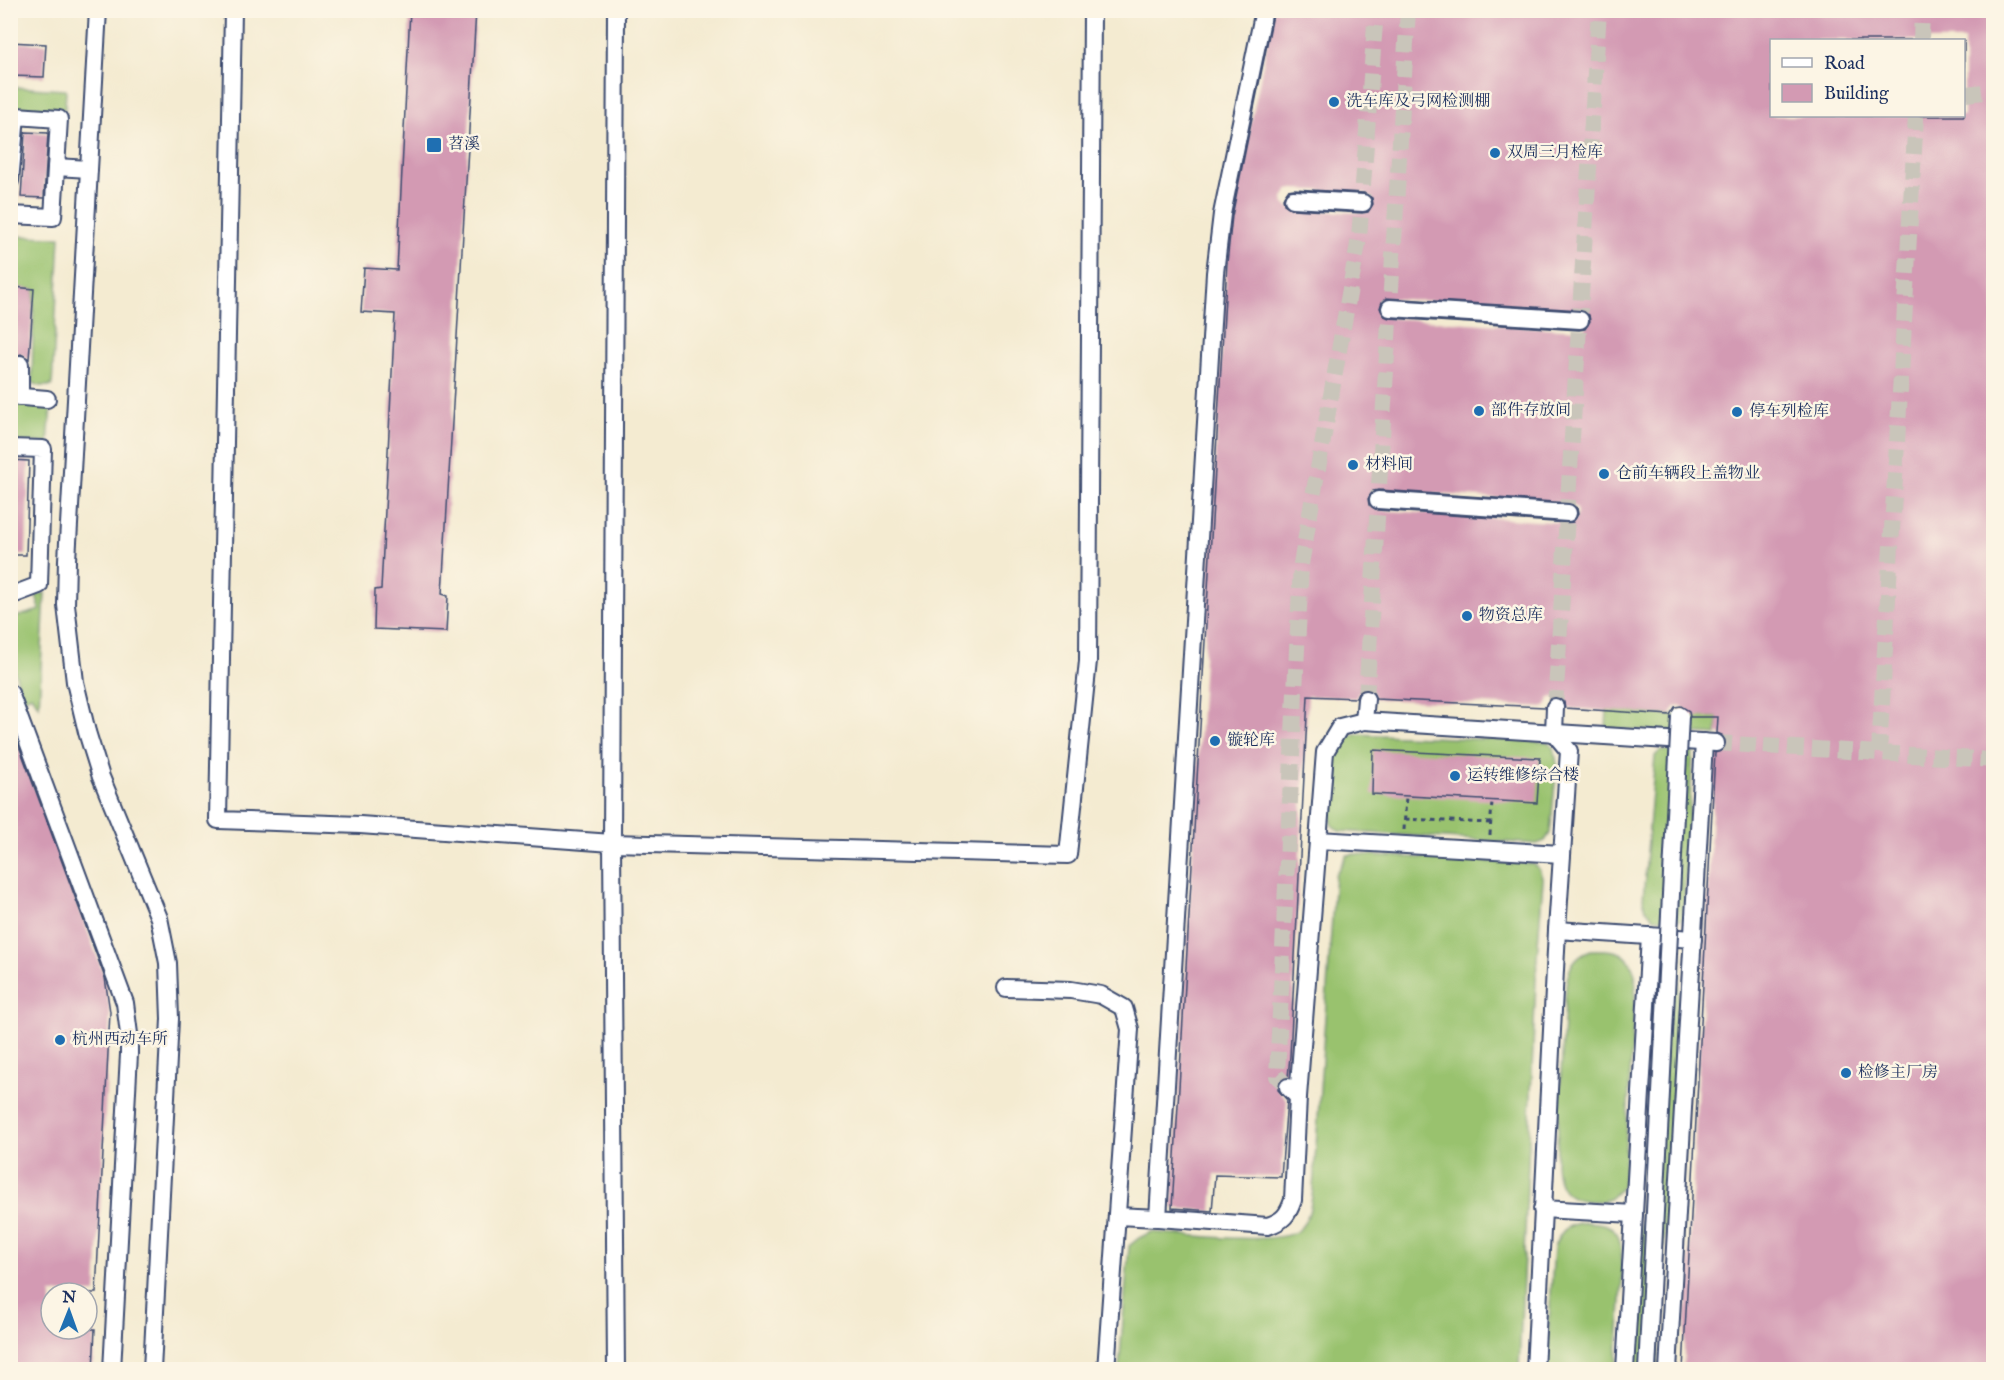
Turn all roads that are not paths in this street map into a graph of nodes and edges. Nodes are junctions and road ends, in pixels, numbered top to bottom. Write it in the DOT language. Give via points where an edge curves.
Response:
graph roads {
  1 [pos="98,10"];
  2 [pos="233,10"];
  3 [pos="616,10"];
  4 [pos="1092,10"];
  5 [pos="1264,10"];
  6 [pos="56,167"];
  7 [pos="89,169"];
  8 [pos="10,181"];
  9 [pos="1293,199"];
  10 [pos="1363,203"];
  11 [pos="10,215"];
  12 [pos="1390,308"];
  13 [pos="1580,320"];
  14 [pos="20,364"];
  15 [pos="15,397"];
  16 [pos="46,399"];
  17 [pos="10,448"];
  18 [pos="1378,500"];
  19 [pos="1568,513"];
  20 [pos="10,596"];
  21 [pos="10,693"];
  22 [pos="1366,699"];
  23 [pos="1555,707"];
  24 [pos="1680,716"];
  25 [pos="1364,721"];
  26 [pos="1554,733"];
  27 [pos="1318,840"];
  28 [pos="612,843"];
  29 [pos="1562,854"];
  30 [pos="1557,930"];
  31 [pos="1650,936"];
  32 [pos="1693,939"];
  33 [pos="1006,988"];
  34 [pos="1542,1209"];
  35 [pos="1634,1214"];
  36 [pos="1117,1215"];
  37 [pos="1158,1218"];
  38 [pos="112,1370"];
  39 [pos="152,1370"];
  40 [pos="616,1370"];
  41 [pos="1106,1370"];
  42 [pos="1535,1370"];
  43 [pos="1625,1370"];
  44 [pos="1647,1370"];
  45 [pos="1668,1370"];
  1 -- 7 [label="street"];
  2 -- 28 [label="street" via="219,820 360,825"];
  3 -- 28 [label="street"];
  4 -- 28 [label="street" via="1088,661 1068,855"];
  5 -- 37 [label="street" via="1222,214 1215,273"];
  6 -- 7 [label="street"];
  6 -- 8 [label="street" via="59,119 16,116"];
  6 -- 11 [label="street" via="53,218"];
  7 -- 39 [label="street" via="66,605 75,682 87,732 101,777 159,918 168,963 170,1019"];
  9 -- 10 [label="street"];
  12 -- 13 [label="street"];
  14 -- 15 [label="street"];
  15 -- 16 [label="street"];
  17 -- 20 [label="street" via="42,449 39,585"];
  18 -- 19 [label="street"];
  21 -- 38 [label="street" via="124,1003 129,1034"];
  22 -- 25 [label="street"];
  23 -- 26 [label="street"];
  24 -- 44 [label="street, bridge"];
  25 -- 26 [label="street"];
  25 -- 27 [label="street" via="1340,728 1325,752"];
  26 -- 29 [label="street" via="1569,751"];
  26 -- 32 [label="street" via="1710,743"];
  27 -- 29 [label="street"];
  27 -- 37 [label="street" via="1293,1092 1293,1200 1288,1212 1280,1222 1268,1226"];
  28 -- 40 [label="street"];
  29 -- 30 [label="street"];
  30 -- 31 [label="street"];
  30 -- 34 [label="street"];
  31 -- 32 [label="street"];
  31 -- 35 [label="street"];
  32 -- 45 [label="street"];
  33 -- 36 [label="street" via="1101,995 1124,1008 1131,1029"];
  34 -- 35 [label="street"];
  34 -- 42 [label="street"];
  35 -- 43 [label="street"];
  36 -- 37 [label="street"];
  36 -- 41 [label="street"];
}
